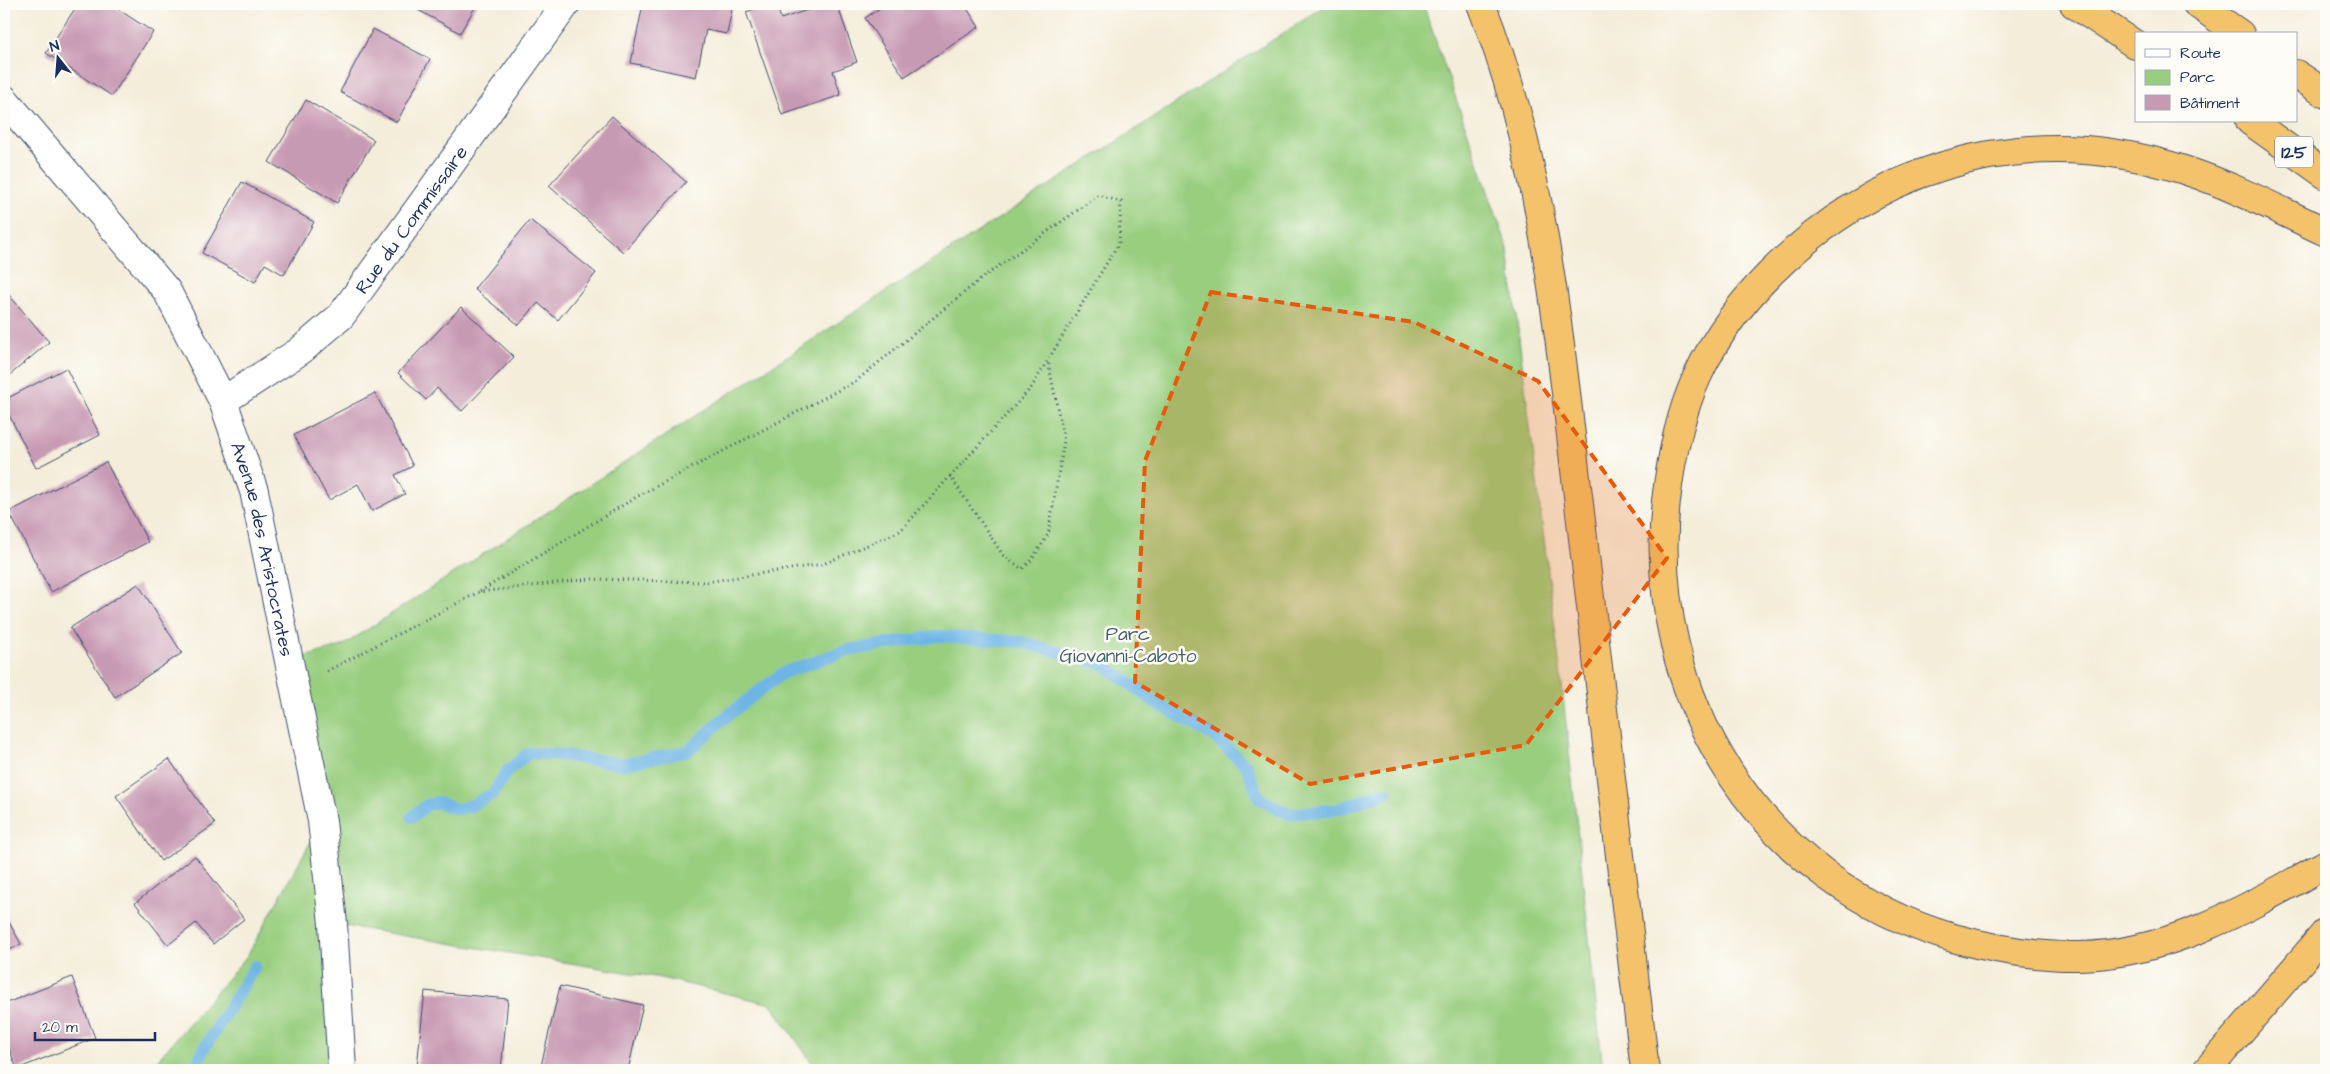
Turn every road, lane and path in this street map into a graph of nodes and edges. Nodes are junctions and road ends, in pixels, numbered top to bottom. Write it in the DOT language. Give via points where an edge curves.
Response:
graph roads {
  1 [pos="566,4"];
  2 [pos="1482,4"];
  3 [pos="2074,4"];
  4 [pos="2198,4"];
  5 [pos="2237,32"];
  6 [pos="2135,45"];
  7 [pos="2298,75"];
  8 [pos="2326,94"];
  9 [pos="4,100"];
  10 [pos="2251,122"];
  11 [pos="2326,175"];
  12 [pos="2326,232"];
  13 [pos="1048,360"];
  14 [pos="224,401"];
  15 [pos="950,476"];
  16 [pos="479,592"];
  17 [pos="295,687"];
  18 [pos="2326,864"];
  19 [pos="2326,932"];
  20 [pos="342,1070"];
  21 [pos="1645,1070"];
  22 [pos="2207,1070"];
  1 -- 14 [label="street, Rue du Commissaire" via="341,316 300,351"];
  2 -- 21 [label="highway" via="1522,132 1542,224 1568,411"];
  3 -- 6 [label="highway"];
  4 -- 5 [label="highway"];
  7 -- 8 [label="highway"];
  9 -- 14 [label="street, Avenue des Aristocrates" via="168,291"];
  10 -- 11 [label="highway, 125"];
  12 -- 18 [label="highway" via="2260,200 2184,170 2151,160 2094,150 2034,149 1969,158 1880,191 1828,223 1778,265 1737,310 1716,343 1698,374 1676,439 1669,474 1663,542 1668,606 1682,670 1704,729 1721,760 1762,818 1808,862 1862,900 1891,915 1946,936 2010,951 2079,956 2113,953 2204,928"];
  13 -- 15 [label="path" via="1031,388"];
  13 -- 15 [label="path" via="1064,441 1048,536 1030,562 1022,568 1003,555"];
  13 -- 16 [label="path" via="1119,243 1121,202 1099,195 982,278 856,381 638,496"];
  14 -- 17 [label="street, Avenue des Aristocrates" via="254,491"];
  15 -- 16 [label="path" via="900,531 823,564 706,582 590,579"];
  16 -- 17 [label="path"];
  17 -- 20 [label="street, Avenue des Aristocrates" via="322,821 333,924"];
  19 -- 22 [label="highway"];
}
